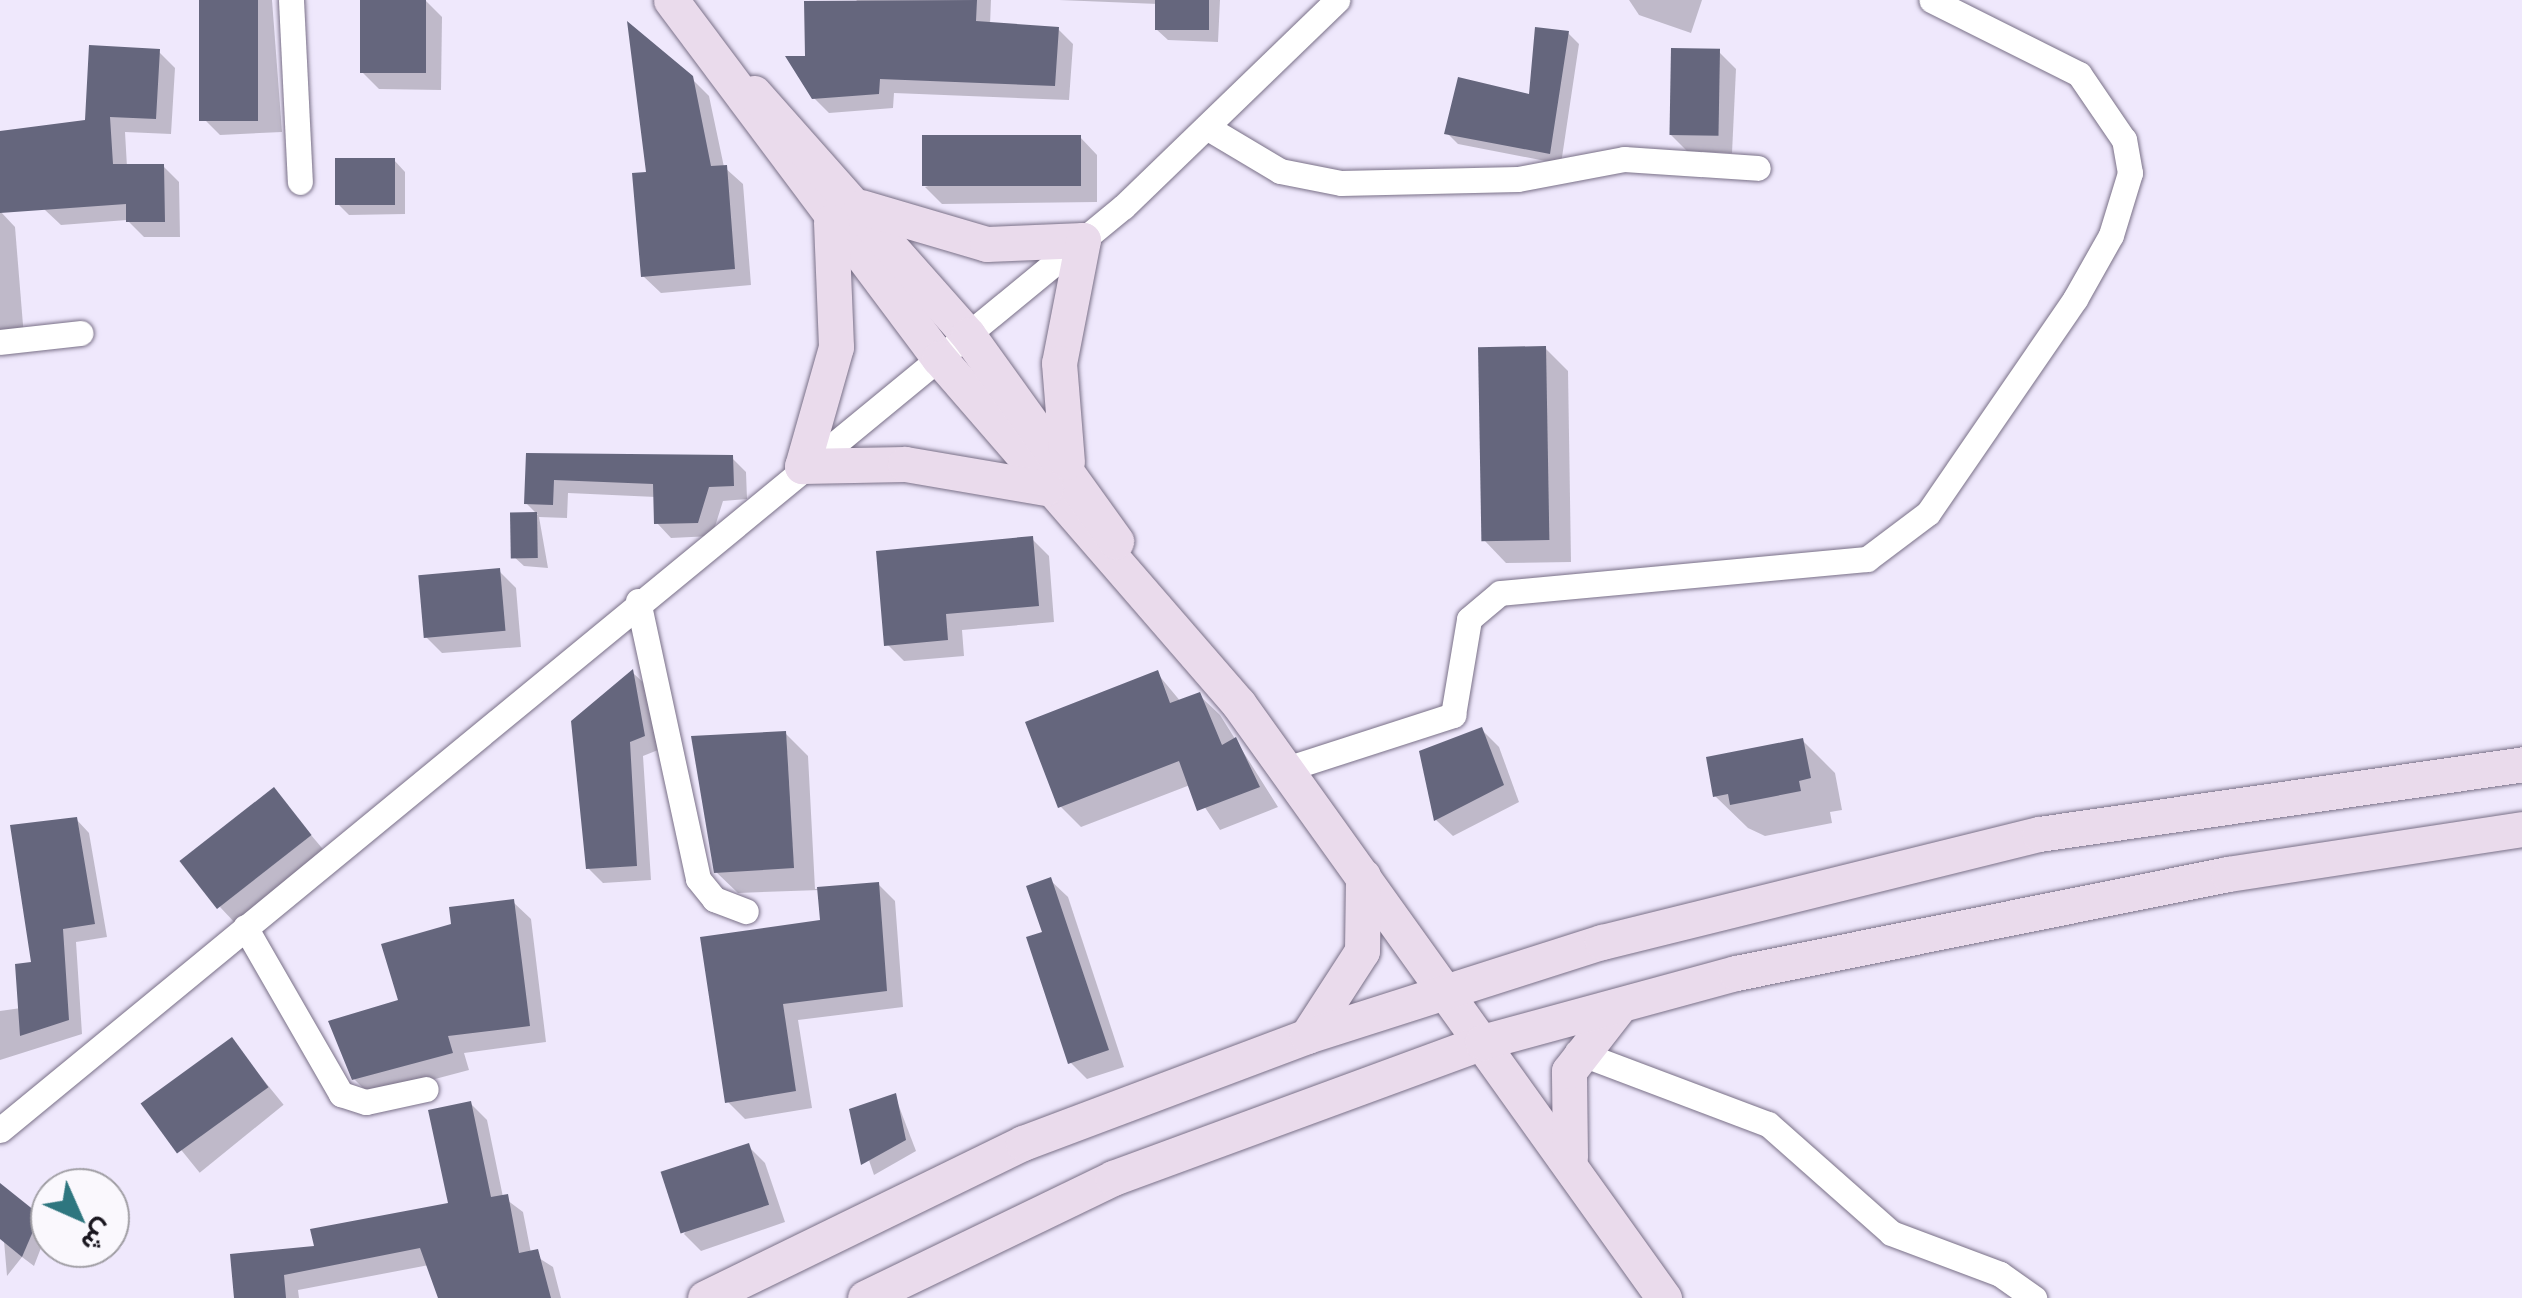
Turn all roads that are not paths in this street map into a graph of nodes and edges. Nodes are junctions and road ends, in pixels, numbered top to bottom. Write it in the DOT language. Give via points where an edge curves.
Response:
graph roads {
  1 [pos="291,0"];
  2 [pos="671,0"];
  3 [pos="1337,0"];
  4 [pos="1931,0"];
  5 [pos="1208,128"];
  6 [pos="1758,168"];
  7 [pos="300,182"];
  8 [pos="845,214"];
  9 [pos="1083,240"];
  10 [pos="80,333"];
  11 [pos="968,335"];
  12 [pos="0,342"];
  13 [pos="939,358"];
  14 [pos="802,466"];
  15 [pos="1057,478"];
  16 [pos="638,601"];
  17 [pos="2522,764"];
  18 [pos="1286,769"];
  19 [pos="2522,829"];
  20 [pos="1363,875"];
  21 [pos="746,910"];
  22 [pos="245,927"];
  23 [pos="1445,988"];
  24 [pos="1618,1008"];
  25 [pos="1307,1036"];
  26 [pos="1482,1042"];
  27 [pos="1577,1052"];
  28 [pos="426,1089"];
  29 [pos="0,1130"];
  30 [pos="1570,1158"];
  31 [pos="705,1298"];
  32 [pos="865,1298"];
  33 [pos="1664,1298"];
  34 [pos="2034,1298"];
  1 -- 7 [label="street"];
  2 -- 8 [label="main road"];
  3 -- 5 [label="street"];
  4 -- 18 [label="street" via="2079,74 2124,140 2130,173 2111,235 2075,300 1928,512 1867,560 1500,593 1470,620 1453,714"];
  5 -- 6 [label="street" via="1280,171 1341,183 1518,180 1624,159"];
  5 -- 9 [label="street"];
  8 -- 9 [label="main road" via="987,244"];
  8 -- 11 [label="main road"];
  8 -- 13 [label="main road"];
  8 -- 14 [label="main road" via="836,347"];
  9 -- 11 [label="street"];
  9 -- 15 [label="main road" via="1058,363"];
  10 -- 12 [label="street"];
  11 -- 13 [label="street"];
  11 -- 15 [label="main road"];
  13 -- 14 [label="street"];
  13 -- 15 [label="main road"];
  14 -- 15 [label="main road" via="905,464"];
  14 -- 16 [label="street"];
  15 -- 18 [label="main road"];
  16 -- 21 [label="street" via="698,879 714,898"];
  16 -- 22 [label="street"];
  17 -- 23 [label="main road" via="2040,834"];
  18 -- 20 [label="main road"];
  19 -- 24 [label="main road" via="2228,874 1736,973"];
  20 -- 23 [label="main road"];
  20 -- 25 [label="main road" via="1362,951"];
  22 -- 28 [label="street" via="342,1094 366,1102"];
  22 -- 29 [label="street"];
  23 -- 25 [label="main road"];
  23 -- 26 [label="main road"];
  24 -- 26 [label="main road"];
  24 -- 27 [label="main road"];
  25 -- 31 [label="main road" via="1023,1143"];
  26 -- 30 [label="main road"];
  26 -- 32 [label="main road" via="1113,1178"];
  27 -- 30 [label="main road" via="1563,1101"];
  27 -- 34 [label="street" via="1768,1124 1891,1233 2000,1274"];
  30 -- 33 [label="main road"];
}
